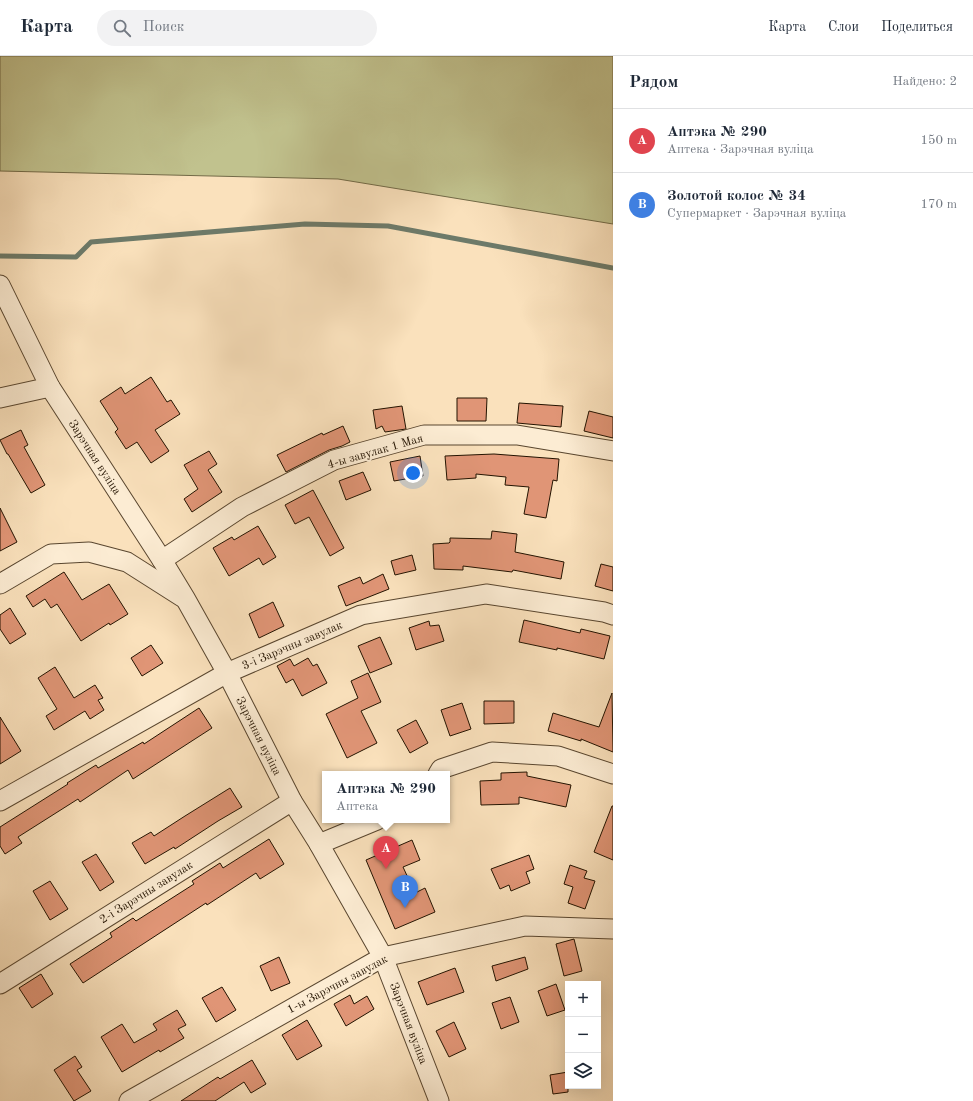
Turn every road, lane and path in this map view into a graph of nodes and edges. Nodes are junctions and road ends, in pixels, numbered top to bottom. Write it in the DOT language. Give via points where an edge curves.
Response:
graph roads {
  1 [pos="0,285"];
  2 [pos="50,387"];
  3 [pos="0,398"];
  4 [pos="613,451"];
  5 [pos="162,560"];
  6 [pos="0,584"];
  7 [pos="185,598"];
  8 [pos="613,615"];
  9 [pos="227,673"];
  10 [pos="440,771"];
  11 [pos="613,774"];
  12 [pos="0,801"];
  13 [pos="292,801"];
  14 [pos="370,823"];
  15 [pos="319,844"];
  16 [pos="613,928"];
  17 [pos="383,957"];
  18 [pos="0,984"];
  19 [pos="129,1101"];
  20 [pos="440,1101"];
  1 -- 2 [label="street, Зарэчная вуліца"];
  2 -- 3 [label="street"];
  2 -- 5 [label="street, Зарэчная вуліца"];
  4 -- 5 [label="street, 4-ы завулак 1 Мая" via="517,435 424,435 334,460 242,507"];
  5 -- 7 [label="street, Зарэчная вуліца"];
  6 -- 7 [label="street" via="51,554 89,552 127,562"];
  7 -- 9 [label="street, Зарэчная вуліца"];
  8 -- 9 [label="street, 3-і Зарэчны завулак" via="486,594 361,615"];
  9 -- 12 [label="street, 3-і Зарэчны завулак"];
  9 -- 13 [label="street, Зарэчная вуліца"];
  10 -- 11 [label="street" via="492,752 558,756"];
  13 -- 15 [label="street, Зарэчная вуліца"];
  13 -- 18 [label="street, 2-і Зарэчны завулак"];
  14 -- 15 [label="street"];
  15 -- 17 [label="street, Зарэчная вуліца"];
  16 -- 17 [label="street, 1-ы Зарэчны завулак" via="525,926"];
  17 -- 19 [label="street, 1-ы Зарэчны завулак"];
  17 -- 20 [label="street, Зарэчная вуліца"];
}
